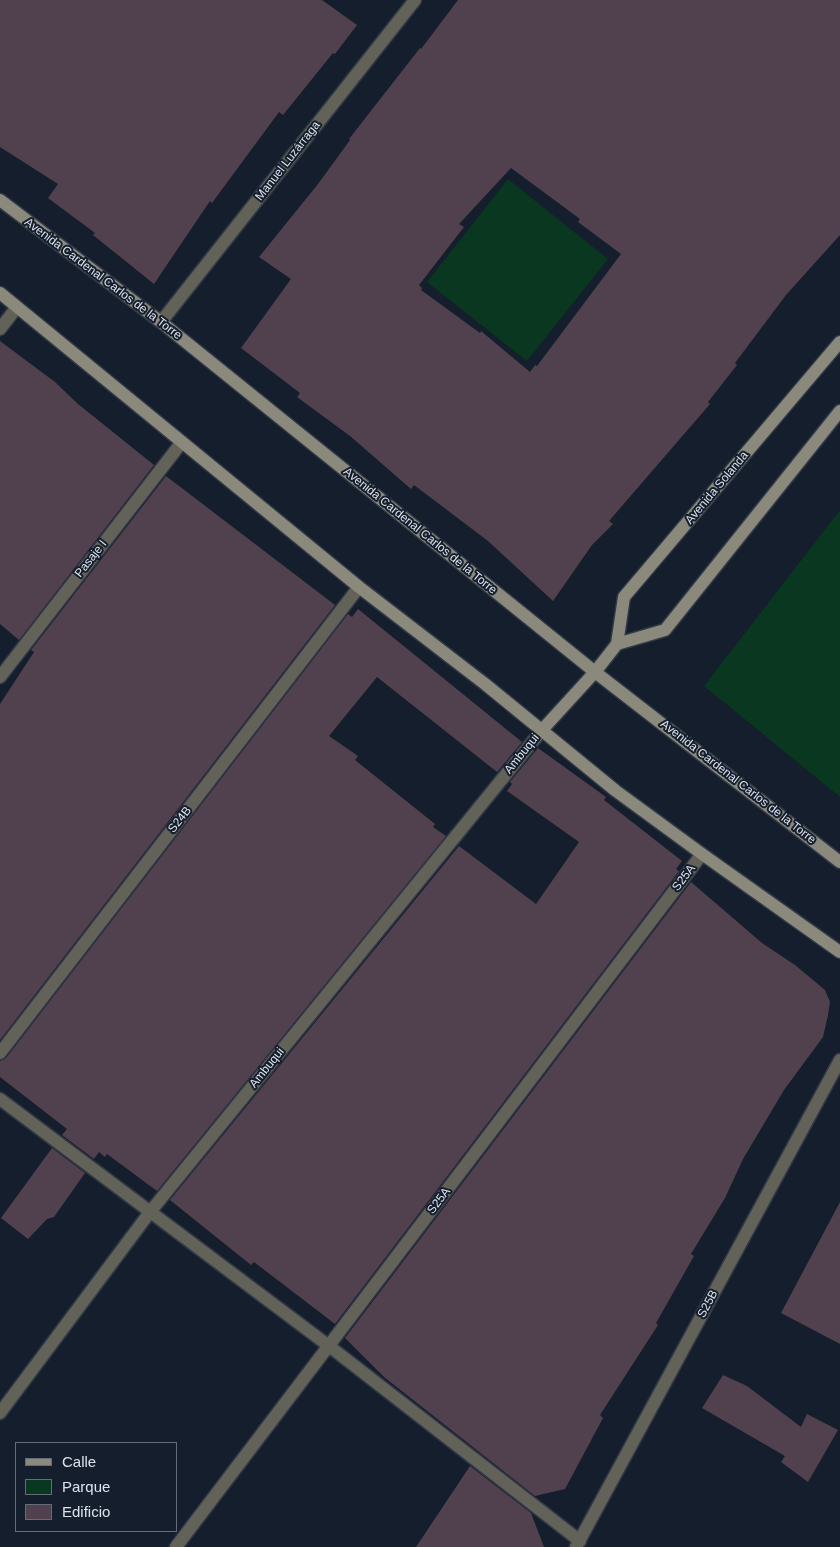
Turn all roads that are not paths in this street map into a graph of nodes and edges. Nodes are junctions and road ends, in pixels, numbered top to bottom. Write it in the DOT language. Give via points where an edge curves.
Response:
graph roads {
  1 [pos="416,0"];
  2 [pos="0,200"];
  3 [pos="0,293"];
  4 [pos="18,306"];
  5 [pos="161,322"];
  6 [pos="0,329"];
  7 [pos="840,342"];
  8 [pos="840,411"];
  9 [pos="182,442"];
  10 [pos="359,587"];
  11 [pos="617,644"];
  12 [pos="595,672"];
  13 [pos="0,677"];
  14 [pos="542,730"];
  15 [pos="702,854"];
  16 [pos="840,862"];
  17 [pos="840,952"];
  18 [pos="0,1054"];
  19 [pos="840,1060"];
  20 [pos="0,1098"];
  21 [pos="150,1212"];
  22 [pos="329,1346"];
  23 [pos="0,1413"];
  24 [pos="578,1544"];
  25 [pos="176,1547"];
  1 -- 5 [label="street, Manuel Luzárraga"];
  2 -- 5 [label="street, Avenida Cardenal Carlos de la Torre"];
  3 -- 4 [label="street"];
  4 -- 6 [label="street"];
  4 -- 9 [label="street"];
  5 -- 12 [label="street, Avenida Cardenal Carlos de la Torre"];
  7 -- 11 [label="street, Avenida Solanda" via="624,597"];
  8 -- 11 [label="street" via="665,630"];
  9 -- 10 [label="street"];
  9 -- 13 [label="street, Pasaje I"];
  10 -- 14 [label="street"];
  10 -- 18 [label="street, S24B"];
  11 -- 12 [label="street, Avenida Solanda"];
  12 -- 14 [label="street, Avenida Solanda"];
  12 -- 16 [label="street, Avenida Cardenal Carlos de la Torre"];
  14 -- 15 [label="street" via="616,791"];
  14 -- 21 [label="street, Ambuqui"];
  15 -- 17 [label="street"];
  15 -- 22 [label="street, S25A"];
  19 -- 24 [label="street, S25B"];
  20 -- 21 [label="street"];
  21 -- 22 [label="street"];
  21 -- 23 [label="street, Ambuqui"];
  22 -- 24 [label="street"];
  22 -- 25 [label="street, S25A"];
}
